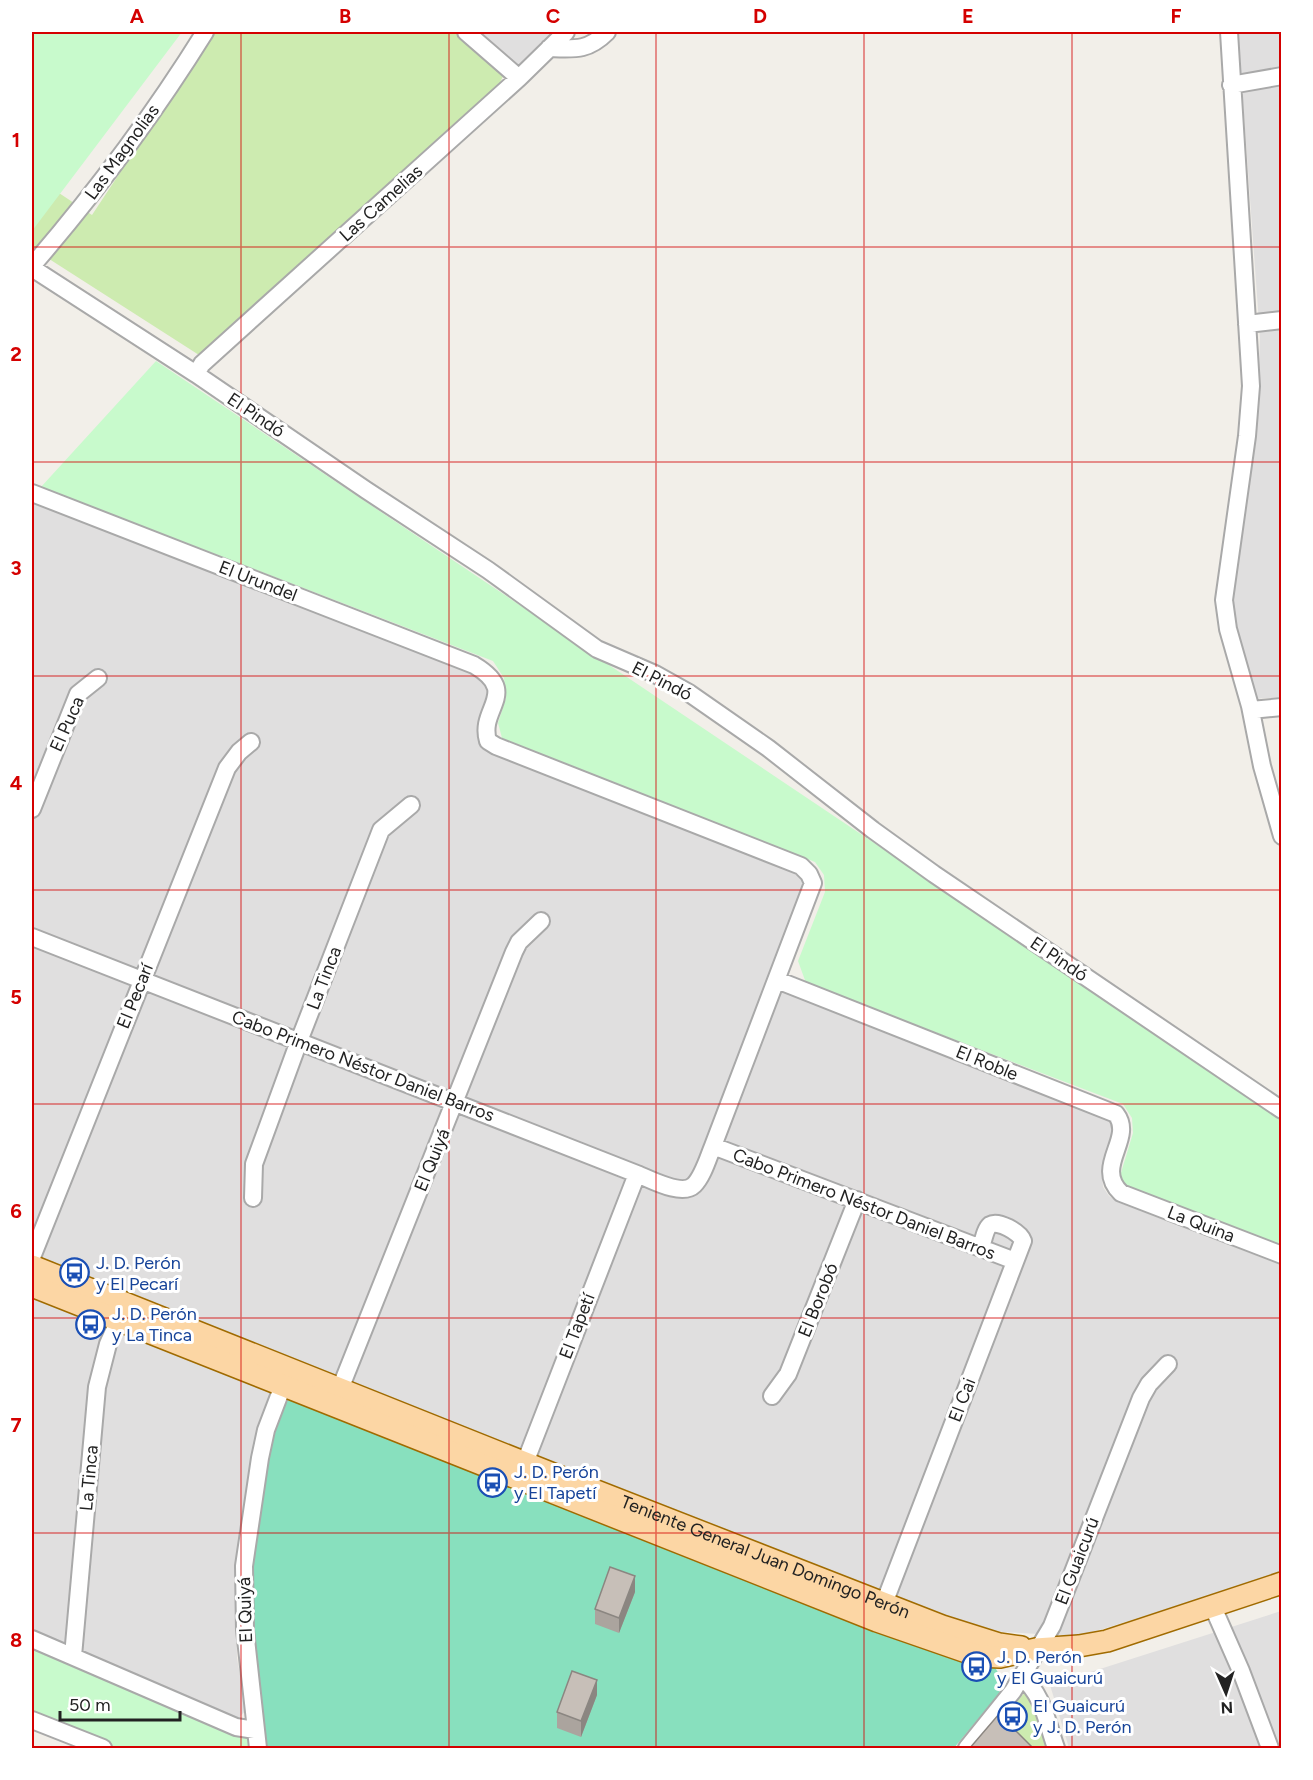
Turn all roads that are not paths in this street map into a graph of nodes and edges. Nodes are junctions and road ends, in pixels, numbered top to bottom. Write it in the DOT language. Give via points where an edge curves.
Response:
graph roads {
  1 [pos="205,32"];
  2 [pos="466,32"];
  3 [pos="566,32"];
  4 [pos="607,32"];
  5 [pos="1229,32"];
  6 [pos="549,48"];
  7 [pos="1281,76"];
  8 [pos="519,78"];
  9 [pos="1231,85"];
  10 [pos="32,267"];
  11 [pos="1281,320"];
  12 [pos="1247,324"];
  13 [pos="196,374"];
  14 [pos="32,493"];
  15 [pos="98,678"];
  16 [pos="1281,708"];
  17 [pos="1251,710"];
  18 [pos="251,742"];
  19 [pos="411,805"];
  20 [pos="32,809"];
  21 [pos="1281,836"];
  22 [pos="541,921"];
  23 [pos="32,937"];
  24 [pos="142,979"];
  25 [pos="777,980"];
  26 [pos="299,1041"];
  27 [pos="455,1102"];
  28 [pos="1281,1110"];
  29 [pos="713,1146"];
  30 [pos="637,1174"];
  31 [pos="1121,1194"];
  32 [pos="252,1198"];
  33 [pos="857,1200"];
  34 [pos="981,1248"];
  35 [pos="1281,1255"];
  36 [pos="32,1257"];
  37 [pos="1015,1261"];
  38 [pos="32,1266"];
  39 [pos="32,1286"];
  40 [pos="122,1312"];
  41 [pos="1168,1364"];
  42 [pos="286,1377"];
  43 [pos="772,1396"];
  44 [pos="337,1397"];
  45 [pos="521,1470"];
  46 [pos="1281,1583"];
  47 [pos="1212,1605"];
  48 [pos="880,1612"];
  49 [pos="32,1639"];
  50 [pos="1036,1649"];
  51 [pos="73,1656"];
  52 [pos="1021,1677"];
  53 [pos="32,1720"];
  54 [pos="255,1730"];
  55 [pos="98,1748"];
  56 [pos="258,1749"];
  57 [pos="967,1749"];
  58 [pos="1056,1749"];
  59 [pos="1270,1749"];
  1 -- 10 [label="street, Las Magnolias" via="98,186"];
  2 -- 8 [label="street"];
  3 -- 6 [label="street, Las Camelias"];
  4 -- 6 [label="street" via="581,49"];
  5 -- 9 [label="street"];
  6 -- 8 [label="street, Las Camelias"];
  7 -- 9 [label="street"];
  8 -- 13 [label="street, Las Camelias" via="202,364"];
  9 -- 12 [label="street"];
  10 -- 13 [label="street, El Pindó"];
  11 -- 12 [label="street"];
  12 -- 17 [label="street" via="1250,410 1224,600 1228,629"];
  13 -- 28 [label="street, El Pindó" via="489,570 597,648 656,674 723,716 934,874"];
  14 -- 25 [label="street, El Urundel" via="474,665 492,678 496,687 486,728 488,741 496,746 801,866 813,884"];
  15 -- 20 [label="street, El Puca" via="78,694"];
  16 -- 17 [label="street"];
  17 -- 21 [label="street"];
  18 -- 24 [label="street, El Pecarí" via="227,768"];
  19 -- 26 [label="street, La Tinca" via="381,830"];
  22 -- 27 [label="street, El Quiyá" via="514,952"];
  23 -- 24 [label="street, Cabo Primero Néstor Daniel Barros"];
  24 -- 26 [label="street, Cabo Primero Néstor Daniel Barros"];
  24 -- 36 [label="street, El Pecarí"];
  25 -- 29 [label="street"];
  25 -- 31 [label="street, El Roble" via="1116,1114 1122,1128 1110,1178"];
  26 -- 27 [label="street, Cabo Primero Néstor Daniel Barros"];
  26 -- 32 [label="street, La Tinca" via="254,1164"];
  27 -- 30 [label="street, Cabo Primero Néstor Daniel Barros"];
  27 -- 44 [label="street, El Quiyá"];
  29 -- 30 [label="street, Cabo Primero Néstor Daniel Barros" via="694,1185 685,1189"];
  29 -- 33 [label="street, Cabo Primero Néstor Daniel Barros"];
  30 -- 45 [label="street, El Tapetí"];
  31 -- 35 [label="street, La Quina"];
  33 -- 34 [label="street, Cabo Primero Néstor Daniel Barros"];
  33 -- 43 [label="street, El Borobó" via="788,1374"];
  34 -- 37 [label="street, Cabo Primero Néstor Daniel Barros"];
  34 -- 37 [label="street, El Cai" via="992,1224 1007,1228 1021,1235 1023,1241"];
  37 -- 48 [label="street, El Cai"];
  38 -- 40 [label="main road, Teniente General Juan Domingo Perón"];
  39 -- 40 [label="main road, Teniente General Juan Domingo Perón"];
  40 -- 42 [label="main road, Teniente General Juan Domingo Perón"];
  40 -- 51 [label="street, La Tinca" via="108,1344 97,1387"];
  41 -- 50 [label="street, El Guaicurú" via="1141,1398 1052,1626"];
  42 -- 44 [label="main road, Teniente General Juan Domingo Perón"];
  42 -- 54 [label="street, El Quiyá" via="266,1430 247,1531 245,1630"];
  44 -- 45 [label="main road, Teniente General Juan Domingo Perón"];
  45 -- 48 [label="main road, Teniente General Juan Domingo Perón"];
  46 -- 47 [label="main road, Teniente General Juan Domingo Perón"];
  47 -- 50 [label="main road, Teniente General Juan Domingo Perón" via="1107,1641"];
  47 -- 59 [label="street"];
  48 -- 50 [label="main road, Teniente General Juan Domingo Perón" via="999,1644"];
  49 -- 51 [label="street"];
  50 -- 52 [label="street, El Guaicurú"];
  51 -- 54 [label="street" via="236,1727"];
  52 -- 57 [label="street, El Guaicurú"];
  52 -- 58 [label="street" via="1038,1695"];
  53 -- 55 [label="street"];
  54 -- 56 [label="street, El Quiyá"];
}
